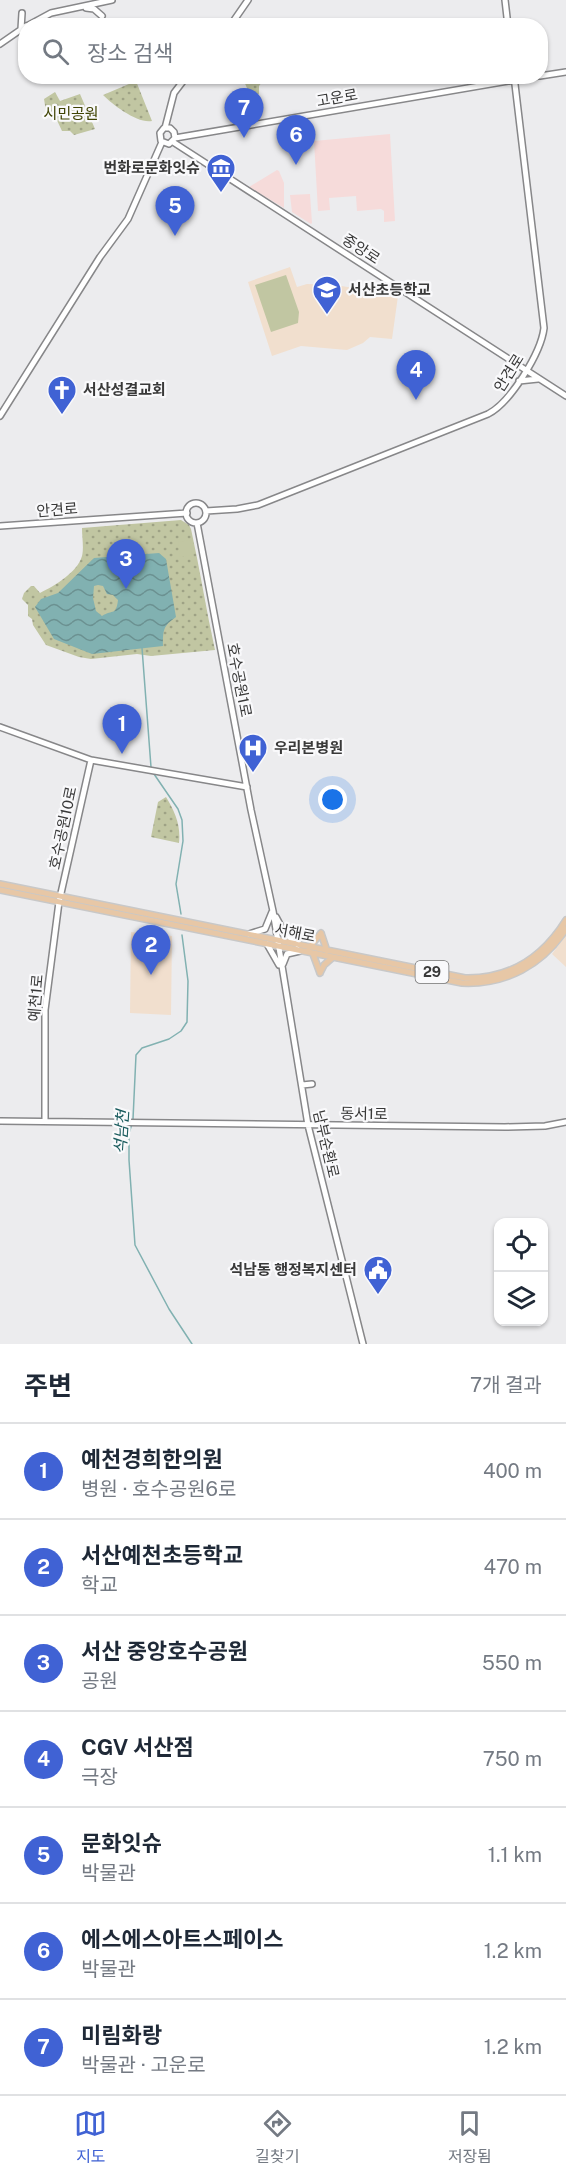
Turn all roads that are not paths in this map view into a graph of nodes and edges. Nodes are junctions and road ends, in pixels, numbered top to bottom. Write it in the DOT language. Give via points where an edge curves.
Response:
graph roads {
  1 [pos="112,0"];
  2 [pos="248,0"];
  3 [pos="505,0"];
  4 [pos="82,6"];
  5 [pos="22,13"];
  6 [pos="102,16"];
  7 [pos="23,18"];
  8 [pos="40,18"];
  9 [pos="236,18"];
  10 [pos="507,18"];
  11 [pos="18,31"];
  12 [pos="0,44"];
  13 [pos="566,72"];
  14 [pos="548,75"];
  15 [pos="181,84"];
  16 [pos="486,84"];
  17 [pos="515,84"];
  18 [pos="165,128"];
  19 [pos="174,140"];
  20 [pos="162,142"];
  21 [pos="526,370"];
  22 [pos="540,379"];
  23 [pos="519,381"];
  24 [pos="566,396"];
  25 [pos="0,416"];
  26 [pos="206,511"];
  27 [pos="187,513"];
  28 [pos="197,523"];
  29 [pos="0,526"];
  30 [pos="0,727"];
  31 [pos="91,760"];
  32 [pos="244,773"];
  33 [pos="234,784"];
  34 [pos="247,787"];
  35 [pos="0,884"];
  36 [pos="0,890"];
  37 [pos="60,900"];
  38 [pos="273,910"];
  39 [pos="566,920"];
  40 [pos="566,929"];
  41 [pos="243,935"];
  42 [pos="278,944"];
  43 [pos="267,945"];
  44 [pos="309,948"];
  45 [pos="300,949"];
  46 [pos="327,951"];
  47 [pos="313,954"];
  48 [pos="333,958"];
  49 [pos="283,974"];
  50 [pos="312,1084"];
  51 [pos="302,1085"];
  52 [pos="0,1121"];
  53 [pos="45,1121"];
  54 [pos="566,1122"];
  55 [pos="309,1125"];
  56 [pos="363,1344"];
  1 -- 4 [label="street"];
  2 -- 9 [label="street"];
  3 -- 10 [label="street"];
  4 -- 6 [label="street"];
  4 -- 8 [label="street"];
  5 -- 7 [label="street"];
  11 -- 12 [label="street"];
  13 -- 14 [label="street, 고운로"];
  15 -- 18 [label="street" via="174,93"];
  16 -- 19 [label="street, 고운로"];
  17 -- 21 [label="street, 안견로" via="544,328"];
  18 -- 19 [label="street" via="173,130"];
  18 -- 20 [label="street" via="160,133"];
  19 -- 20 [label="street, 고운로"];
  19 -- 21 [label="street, 중앙로"];
  20 -- 25 [label="street" via="128,219"];
  21 -- 22 [label="street, 중앙로"];
  21 -- 23 [label="street, 안견로"];
  22 -- 23 [label="street"];
  22 -- 24 [label="street, 중앙로"];
  23 -- 26 [label="street, 안견로" via="501,406 468,423 258,505"];
  26 -- 27 [label="street" via="196,503"];
  26 -- 28 [label="street" via="204,519"];
  27 -- 28 [label="street" via="190,521"];
  27 -- 29 [label="street, 안견로"];
  28 -- 32 [label="street, 호수공원1로"];
  30 -- 31 [label="street"];
  31 -- 33 [label="street"];
  31 -- 37 [label="street, 호수공원10로"];
  32 -- 33 [label="street"];
  32 -- 34 [label="street, 호수공원1로"];
  33 -- 34 [label="street"];
  34 -- 38 [label="street, 호수공원1로"];
  35 -- 37 [label="main road, 서해로 / 29"];
  36 -- 37 [label="main road, 서해로 / 29"];
  37 -- 41 [label="main road, 서해로 / 29"];
  37 -- 43 [label="main road, 서해로 / 29"];
  37 -- 53 [label="street, 예천1로" via="45,1010"];
  38 -- 41 [label="street" via="265,929"];
  38 -- 42 [label="street, 호수공원1로"];
  38 -- 45 [label="street" via="284,932"];
  39 -- 46 [label="main road, 서해로 / 29" via="536,956 509,971 486,977 459,978"];
  40 -- 48 [label="main road, 서해로 / 29" via="533,964 506,978 485,982 452,982"];
  41 -- 42 [label="main road, 서해로 / 29"];
  42 -- 43 [label="main road, 서해로 / 29"];
  42 -- 45 [label="main road, 서해로 / 29"];
  42 -- 49 [label="street, 남부순환로"];
  43 -- 49 [label="street"];
  44 -- 45 [label="main road, 서해로 / 29"];
  44 -- 46 [label="main road, 서해로 / 29"];
  44 -- 46 [label="main road" via="321,933"];
  45 -- 47 [label="main road, 서해로 / 29"];
  45 -- 49 [label="street" via="285,957"];
  47 -- 48 [label="main road, 서해로 / 29"];
  47 -- 48 [label="main road" via="320,973"];
  49 -- 51 [label="street, 남부순환로"];
  50 -- 51 [label="street"];
  51 -- 55 [label="street, 남부순환로"];
  52 -- 53 [label="street"];
  53 -- 55 [label="street, 동서1로"];
  54 -- 55 [label="street, 동서1로" via="512,1127"];
  55 -- 56 [label="street, 남부순환로"];
}
